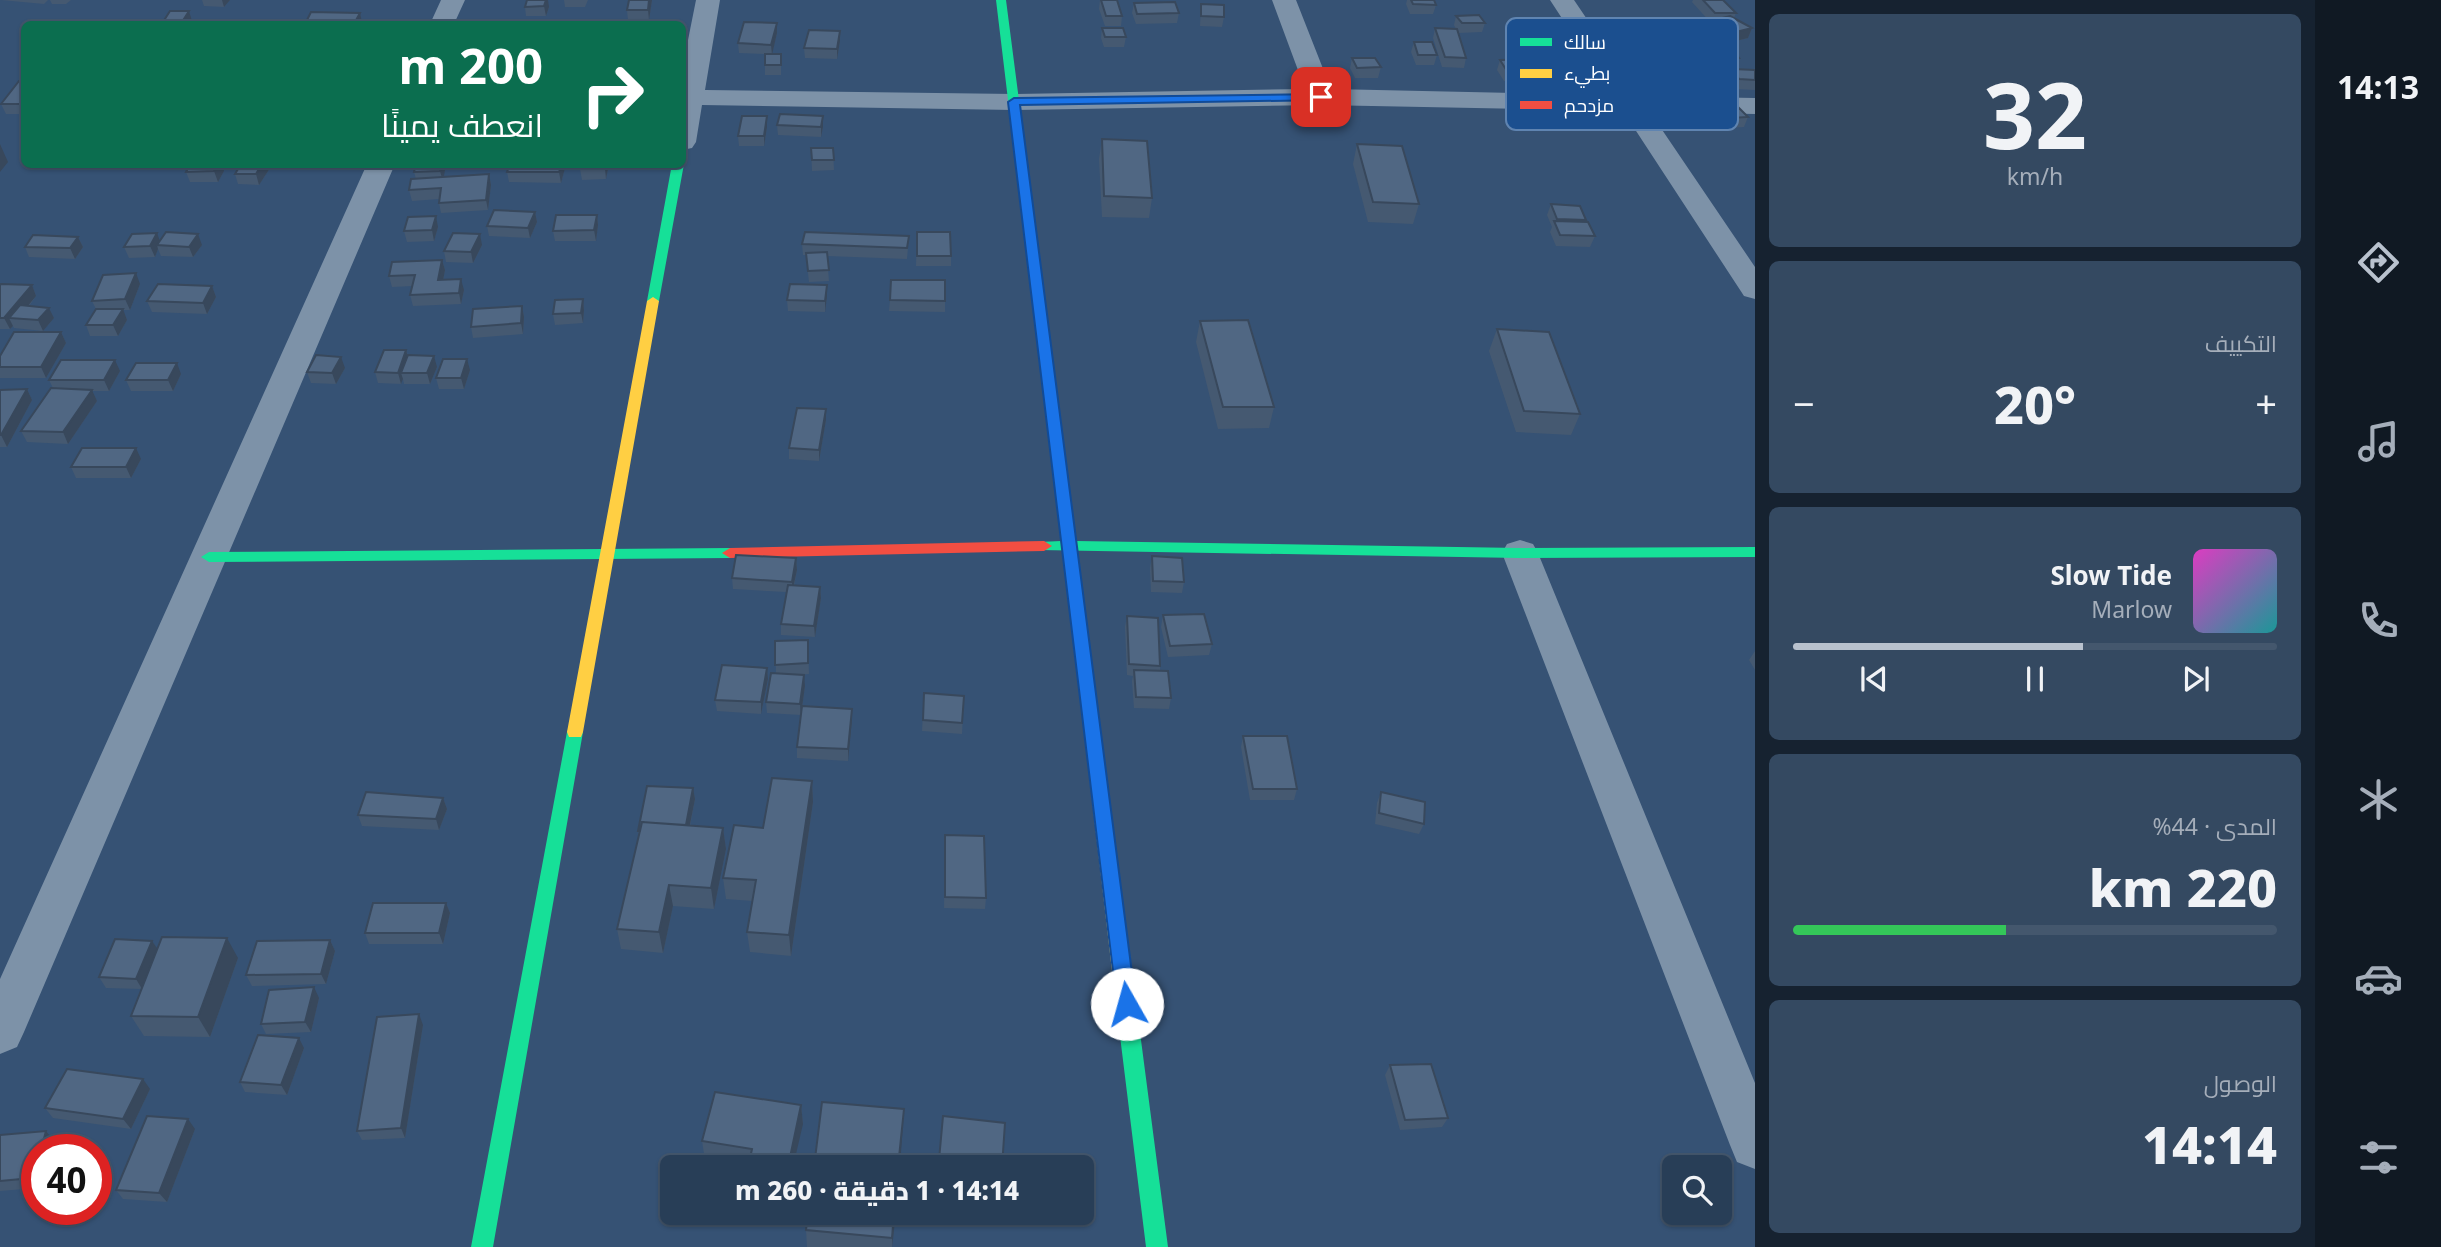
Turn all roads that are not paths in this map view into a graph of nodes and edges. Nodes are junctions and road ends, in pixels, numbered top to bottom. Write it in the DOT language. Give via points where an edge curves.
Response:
graph roads {
  1 [pos="453,0"];
  2 [pos="708,0"];
  3 [pos="1002,0"];
  4 [pos="1284,0"];
  5 [pos="1562,0"];
  6 [pos="1574,18"];
  7 [pos="443,21"];
  8 [pos="687,97"];
  9 [pos="1321,97"];
  10 [pos="1506,101"];
  11 [pos="1014,102"];
  12 [pos="1647,130"];
  13 [pos="379,168"];
  14 [pos="677,168"];
  15 [pos="1755,290"];
  16 [pos="1069,545"];
  17 [pos="1755,552"];
  18 [pos="1520,553"];
  19 [pos="607,556"];
  20 [pos="209,557"];
  21 [pos="0,1032"];
  22 [pos="1755,1145"];
  23 [pos="482,1247"];
  24 [pos="1157,1247"];
  1 -- 7 [label="street"];
  2 -- 8 [label="street"];
  3 -- 11 [label="street"];
  4 -- 9 [label="street"];
  5 -- 6 [label="street"];
  8 -- 11 [label="street"];
  9 -- 10 [label="street"];
  9 -- 11 [label="street"];
  11 -- 16 [label="street"];
  12 -- 15 [label="street"];
  13 -- 20 [label="street"];
  14 -- 19 [label="street"];
  16 -- 18 [label="street"];
  16 -- 19 [label="street"];
  16 -- 24 [label="street"];
  17 -- 18 [label="street"];
  18 -- 22 [label="street"];
  19 -- 20 [label="street"];
  19 -- 23 [label="street"];
  20 -- 21 [label="street"];
}
